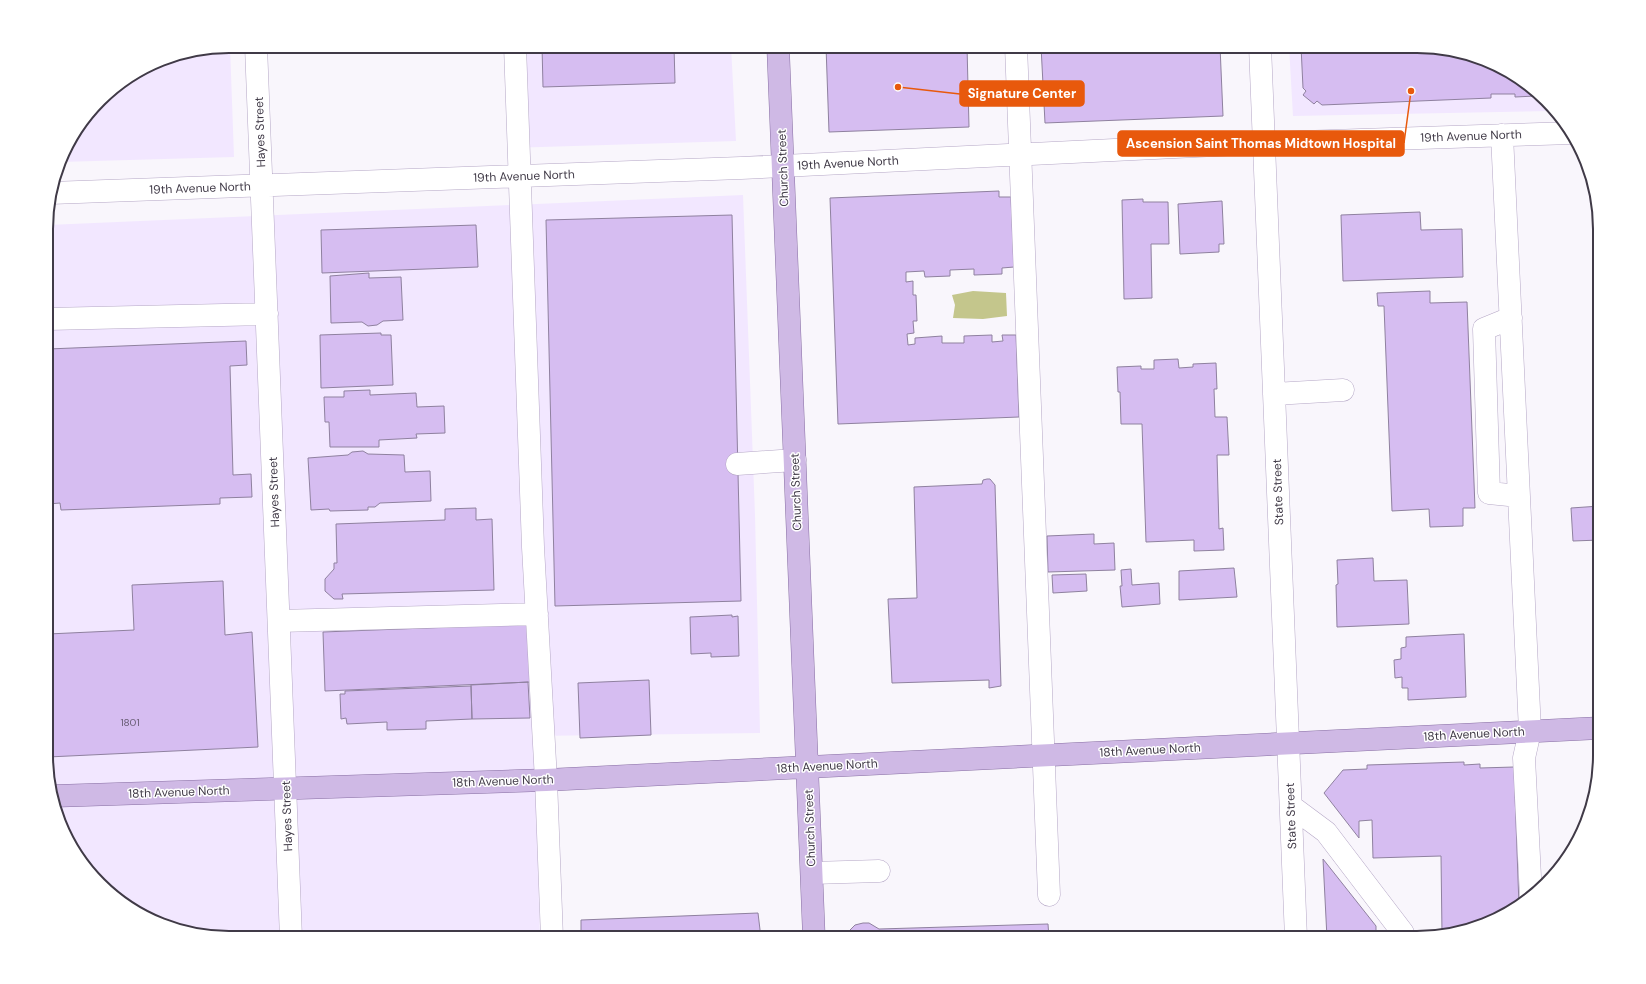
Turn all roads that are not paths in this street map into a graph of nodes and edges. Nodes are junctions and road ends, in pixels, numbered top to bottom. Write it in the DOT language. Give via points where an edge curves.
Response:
graph roads {
  1 [pos="256,53"];
  2 [pos="515,53"];
  3 [pos="778,53"];
  4 [pos="1016,53"];
  5 [pos="1260,53"];
  6 [pos="1564,133"];
  7 [pos="1502,135"];
  8 [pos="1263,143"];
  9 [pos="1020,154"];
  10 [pos="783,166"];
  11 [pos="520,176"];
  12 [pos="262,186"];
  13 [pos="56,193"];
  14 [pos="267,314"];
  15 [pos="1510,318"];
  16 [pos="53,319"];
  17 [pos="1343,390"];
  18 [pos="1274,394"];
  19 [pos="795,460"];
  20 [pos="738,464"];
  21 [pos="1519,496"];
  22 [pos="537,614"];
  23 [pos="279,622"];
  24 [pos="1593,728"];
  25 [pos="1530,731"];
  26 [pos="1288,743"];
  27 [pos="1044,755"];
  28 [pos="807,767"];
  29 [pos="546,780"];
  30 [pos="286,789"];
  31 [pos="58,796"];
  32 [pos="1291,806"];
  33 [pos="879,871"];
  34 [pos="812,873"];
  35 [pos="1531,889"];
  36 [pos="1049,895"];
  37 [pos="291,931"];
  38 [pos="552,931"];
  39 [pos="814,931"];
  40 [pos="1296,931"];
  41 [pos="1401,931"];
  1 -- 12 [label="street, Hayes Street"];
  2 -- 11 [label="street"];
  3 -- 10 [label="main road, Church Street"];
  4 -- 9 [label="street"];
  5 -- 8 [label="street, State Street"];
  6 -- 7 [label="street, 19th Avenue North"];
  7 -- 8 [label="street, 19th Avenue North"];
  7 -- 15 [label="street"];
  8 -- 9 [label="street, 19th Avenue North"];
  8 -- 18 [label="street, State Street"];
  9 -- 10 [label="street, 19th Avenue North"];
  9 -- 27 [label="street"];
  10 -- 11 [label="street, 19th Avenue North"];
  10 -- 19 [label="main road, Church Street"];
  11 -- 12 [label="street, 19th Avenue North"];
  11 -- 22 [label="street"];
  12 -- 13 [label="street, 19th Avenue North"];
  12 -- 14 [label="street, Hayes Street"];
  14 -- 16 [label="street"];
  14 -- 23 [label="street, Hayes Street"];
  15 -- 21 [label="street"];
  15 -- 21 [label="street" via="1484,330 1489,493"];
  17 -- 18 [label="street"];
  18 -- 26 [label="street, State Street"];
  19 -- 20 [label="street"];
  19 -- 28 [label="main road, Church Street"];
  21 -- 25 [label="street"];
  22 -- 23 [label="street"];
  22 -- 29 [label="street"];
  23 -- 30 [label="street, Hayes Street"];
  24 -- 25 [label="main road, 18th Avenue North"];
  25 -- 26 [label="main road, 18th Avenue North"];
  25 -- 35 [label="street" via="1524,758"];
  26 -- 27 [label="main road, 18th Avenue North"];
  26 -- 32 [label="street, State Street"];
  27 -- 28 [label="main road, 18th Avenue North"];
  27 -- 36 [label="street"];
  28 -- 29 [label="main road, 18th Avenue North"];
  28 -- 34 [label="main road, Church Street"];
  29 -- 30 [label="main road, 18th Avenue North"];
  29 -- 38 [label="street"];
  30 -- 31 [label="main road, 18th Avenue North"];
  30 -- 37 [label="street, Hayes Street"];
  32 -- 40 [label="street, State Street"];
  32 -- 41 [label="street" via="1326,832"];
  33 -- 34 [label="street"];
  34 -- 39 [label="main road, Church Street"];
}
